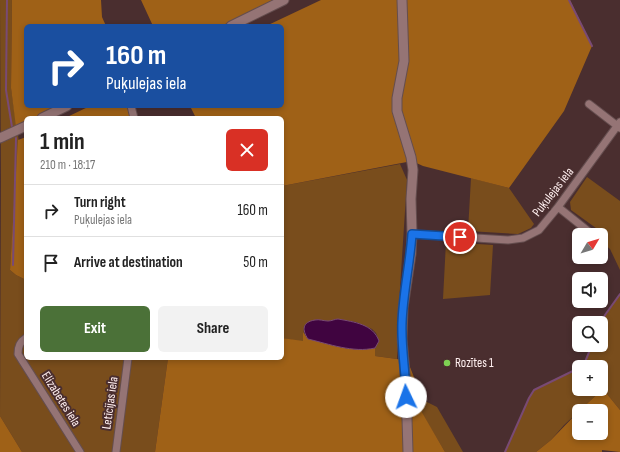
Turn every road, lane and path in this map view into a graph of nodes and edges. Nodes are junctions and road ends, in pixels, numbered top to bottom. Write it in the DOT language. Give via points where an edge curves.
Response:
graph roads {
  1 [pos="284,0"];
  2 [pos="402,0"];
  3 [pos="235,24"];
  4 [pos="589,104"];
  5 [pos="62,108"];
  6 [pos="46,116"];
  7 [pos="619,126"];
  8 [pos="24,127"];
  9 [pos="0,138"];
  10 [pos="558,207"];
  11 [pos="584,228"];
  12 [pos="412,234"];
  13 [pos="24,340"];
  14 [pos="128,360"];
  15 [pos="80,452"];
  16 [pos="116,452"];
  17 [pos="408,452"];
  1 -- 3 [label="street"];
  2 -- 12 [label="street" via="404,61 397,111 413,170"];
  4 -- 7 [label="street"];
  5 -- 6 [label="street"];
  7 -- 10 [label="street, Puķulejas iela"];
  8 -- 9 [label="street"];
  10 -- 11 [label="street"];
  10 -- 12 [label="street, Puķulejas iela" via="539,230 523,238 508,240"];
  12 -- 17 [label="street" via="402,339"];
  13 -- 15 [label="street, Elizabetes iela" via="18,347 18,354"];
  14 -- 16 [label="street, Letīcijas iela"];
}
